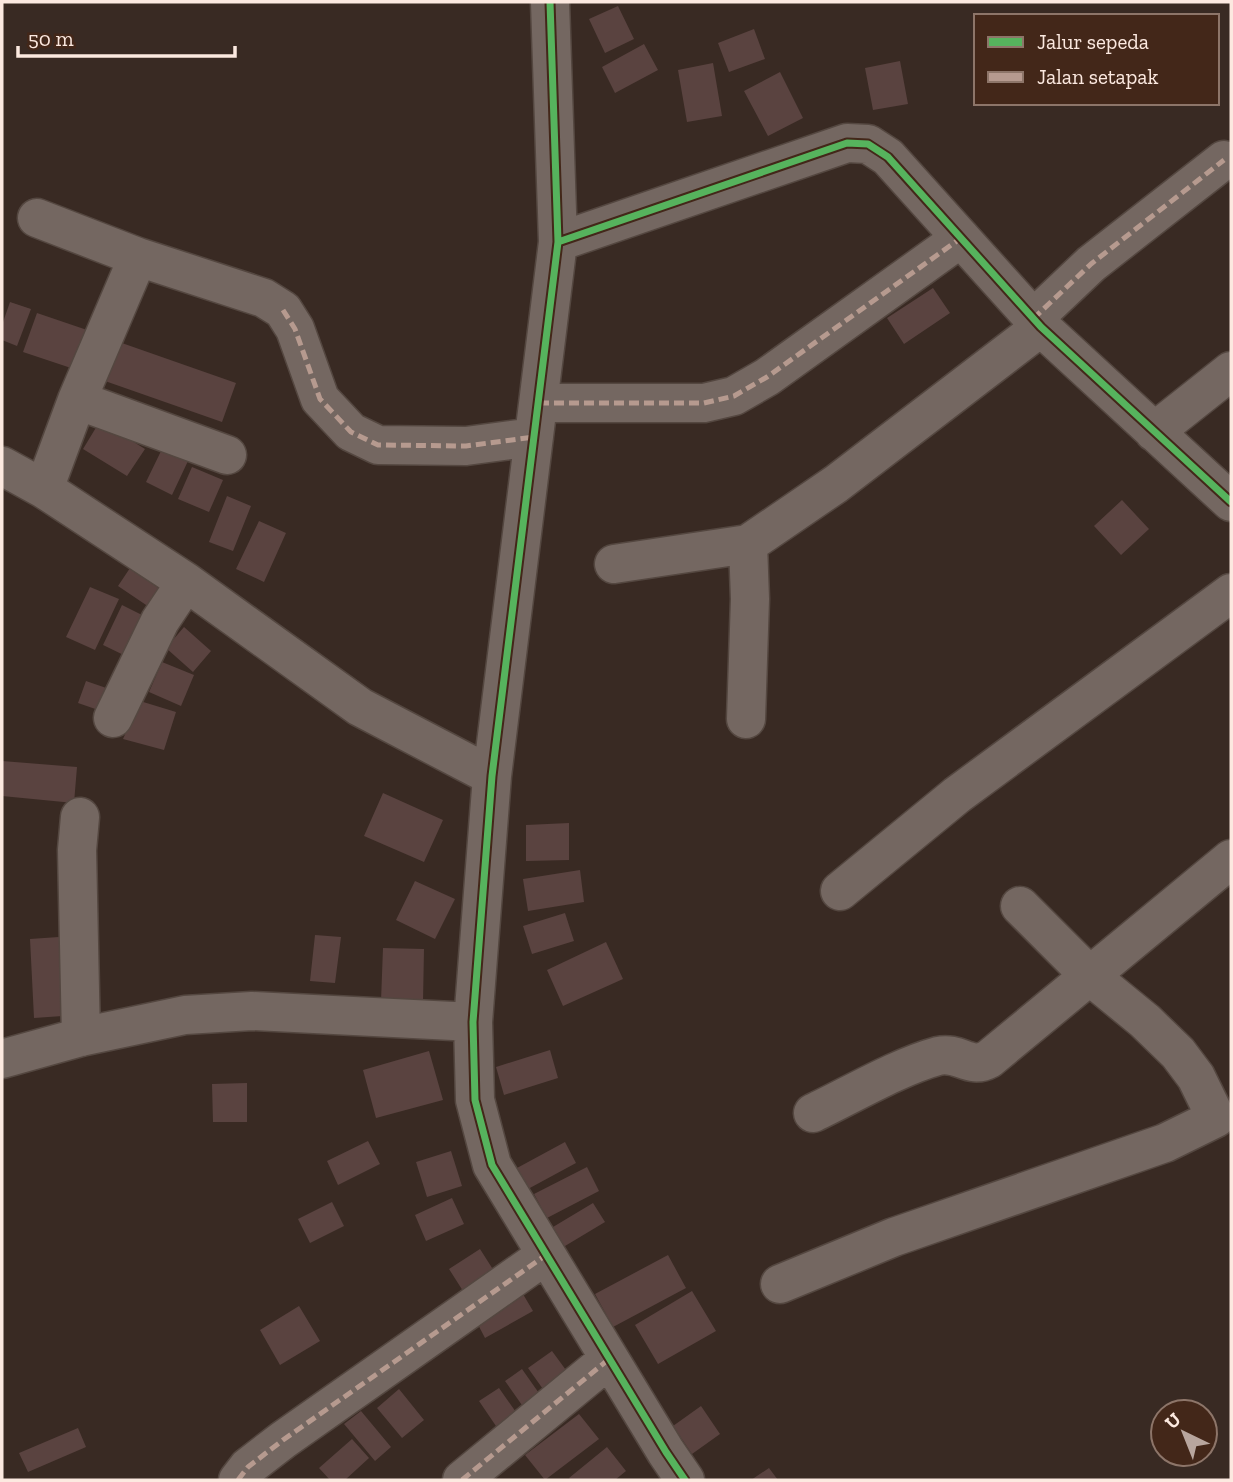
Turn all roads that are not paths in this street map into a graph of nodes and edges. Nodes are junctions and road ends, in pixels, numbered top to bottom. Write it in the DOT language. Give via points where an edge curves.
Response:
graph roads {
  1 [pos="550,2"];
  2 [pos="1224,160"];
  3 [pos="37,218"];
  4 [pos="961,238"];
  5 [pos="558,242"];
  6 [pos="138,257"];
  7 [pos="1037,323"];
  8 [pos="1231,371"];
  9 [pos="77,400"];
  10 [pos="537,420"];
  11 [pos="1154,432"];
  12 [pos="227,455"];
  13 [pos="2,466"];
  14 [pos="44,489"];
  15 [pos="1231,502"];
  16 [pos="748,544"];
  17 [pos="614,564"];
  18 [pos="186,582"];
  19 [pos="1231,593"];
  20 [pos="113,718"];
  21 [pos="746,719"];
  22 [pos="492,776"];
  23 [pos="80,817"];
  24 [pos="1231,859"];
  25 [pos="840,891"];
  26 [pos="1020,906"];
  27 [pos="1090,976"];
  28 [pos="472,1021"];
  29 [pos="81,1037"];
  30 [pos="2,1059"];
  31 [pos="813,1113"];
  32 [pos="1224,1115"];
  33 [pos="546,1255"];
  34 [pos="780,1284"];
  35 [pos="609,1359"];
  36 [pos="238,1480"];
  37 [pos="462,1480"];
  38 [pos="685,1480"];
  1 -- 5 [label="street"];
  2 -- 7 [label="street" via="1091,264"];
  3 -- 6 [label="street"];
  4 -- 5 [label="street" via="888,157 868,144 847,143"];
  4 -- 7 [label="street"];
  4 -- 10 [label="street" via="734,396"];
  5 -- 10 [label="street"];
  6 -- 9 [label="street"];
  6 -- 10 [label="street" via="264,298 283,310 295,329 320,400 351,432 377,445 466,446"];
  7 -- 11 [label="street"];
  7 -- 16 [label="street" via="836,484"];
  8 -- 11 [label="street"];
  9 -- 12 [label="street"];
  9 -- 14 [label="street"];
  10 -- 22 [label="street"];
  11 -- 15 [label="street"];
  13 -- 14 [label="street"];
  14 -- 18 [label="street"];
  16 -- 17 [label="street"];
  16 -- 21 [label="street"];
  18 -- 20 [label="street" via="160,621"];
  18 -- 22 [label="street" via="360,707"];
  19 -- 25 [label="street" via="957,795"];
  22 -- 28 [label="street"];
  23 -- 29 [label="street"];
  24 -- 27 [label="street"];
  26 -- 27 [label="street"];
  27 -- 31 [label="street" via="980,1064 939,1056"];
  27 -- 32 [label="street" via="1178,1053"];
  28 -- 29 [label="street" via="251,1011 185,1015"];
  28 -- 33 [label="street" via="475,1100 492,1165"];
  29 -- 30 [label="street"];
  32 -- 34 [label="street" via="1164,1143 894,1237"];
  33 -- 35 [label="street"];
  33 -- 36 [label="street" via="283,1440"];
  35 -- 37 [label="street"];
  35 -- 38 [label="street"];
}
